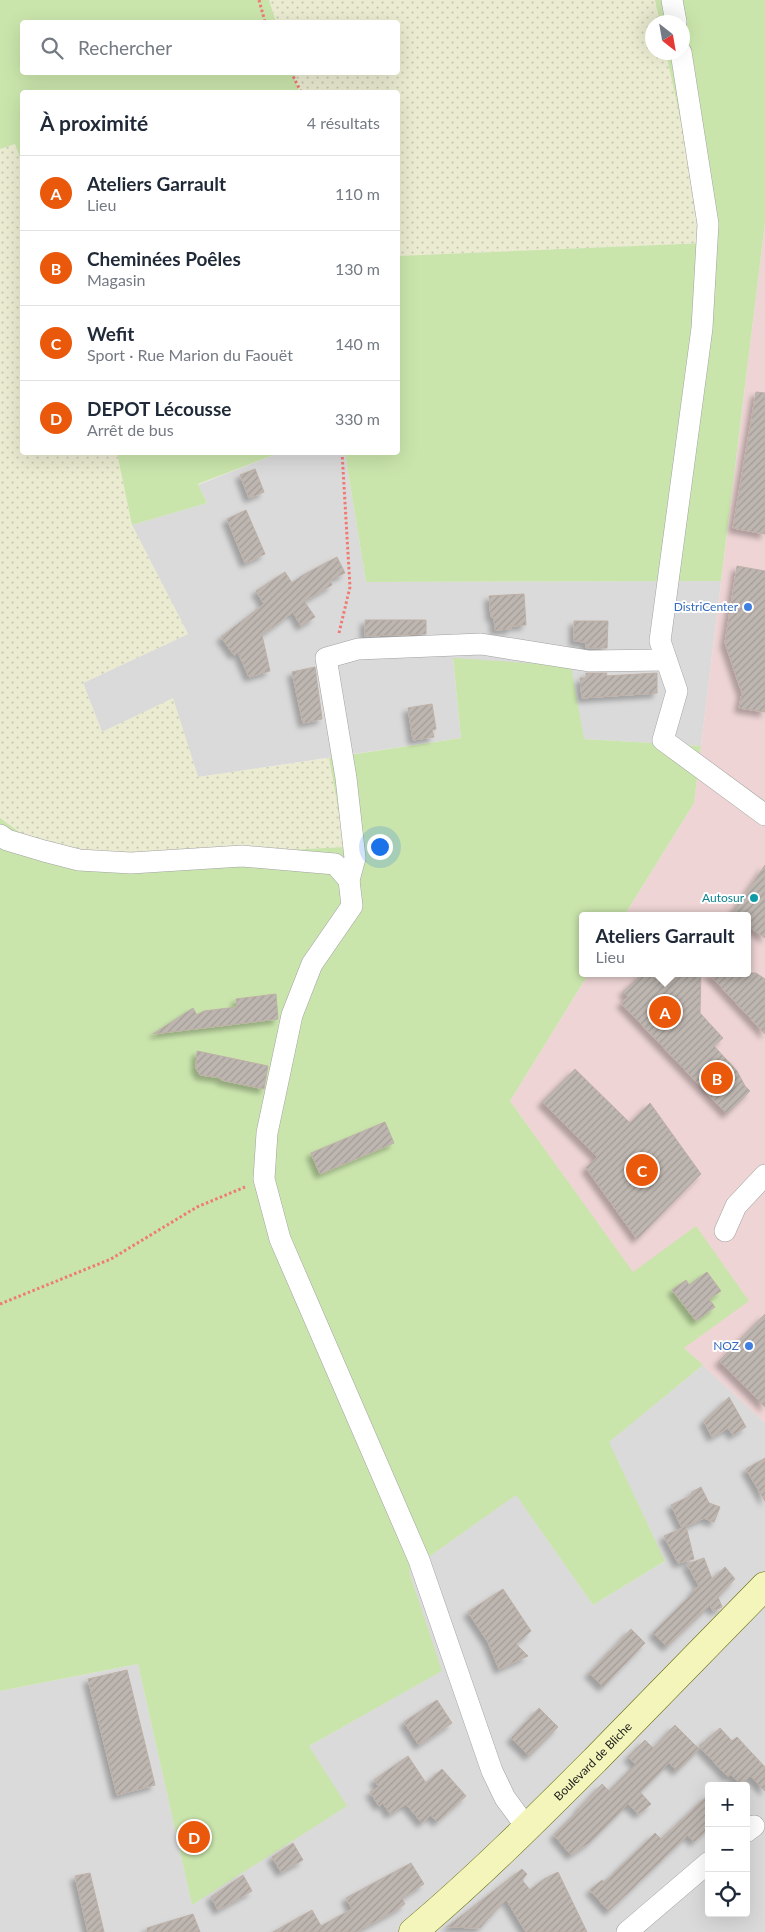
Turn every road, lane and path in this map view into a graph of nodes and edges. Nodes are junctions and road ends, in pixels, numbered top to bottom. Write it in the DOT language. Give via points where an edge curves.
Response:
graph roads {
  1 [pos="259,0"];
  2 [pos="672,0"];
  3 [pos="675,15"];
  4 [pos="264,20"];
  5 [pos="682,60"];
  6 [pos="292,75"];
  7 [pos="300,90"];
  8 [pos="342,455"];
  9 [pos="337,655"];
  10 [pos="666,660"];
  11 [pos="765,815"];
  12 [pos="0,835"];
  13 [pos="349,880"];
  14 [pos="765,1175"];
  15 [pos="264,1179"];
  16 [pos="725,1231"];
  17 [pos="0,1304"];
  18 [pos="765,1586"];
  19 [pos="527,1828"];
  20 [pos="705,1865"];
  21 [pos="413,1932"];
  22 [pos="626,1932"];
  1 -- 4 [label="path"];
  2 -- 3 [label="street"];
  5 -- 10 [label="street" via="708,224 702,328 660,641"];
  6 -- 7 [label="path"];
  8 -- 9 [label="path" via="350,587"];
  9 -- 10 [label="street" via="358,649 481,644 589,661"];
  9 -- 13 [label="street" via="326,658 346,778 355,858"];
  10 -- 11 [label="street" via="677,691 663,740"];
  12 -- 13 [label="street" via="7,840 79,860 131,863 242,856 335,864"];
  13 -- 15 [label="street" via="352,906 312,964 292,1015 267,1133"];
  14 -- 16 [label="street" via="736,1206"];
  15 -- 17 [label="path" via="197,1207 111,1259"];
  15 -- 19 [label="street" via="280,1239 419,1560 492,1771"];
  18 -- 19 [label="main road, Boulevard de Bliche"];
  19 -- 21 [label="main road, Boulevard de Bliche"];
  20 -- 22 [label="street"];
}
